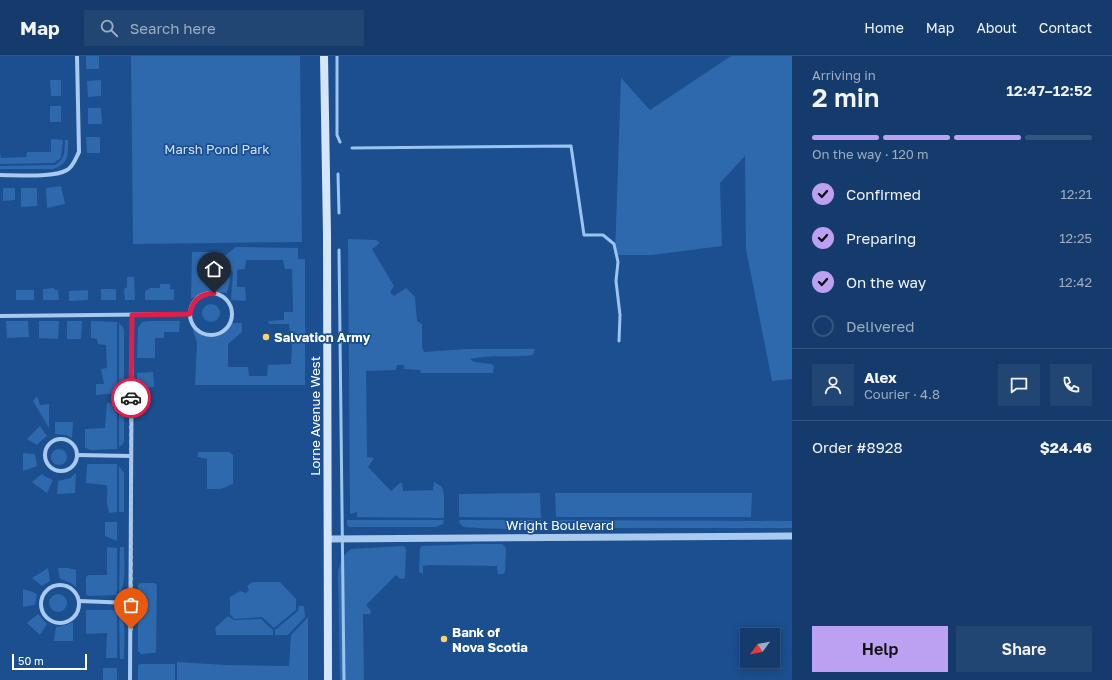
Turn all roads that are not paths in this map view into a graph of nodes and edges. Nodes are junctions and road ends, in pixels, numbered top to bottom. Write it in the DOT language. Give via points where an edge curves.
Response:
graph roads {
  1 [pos="77,56"];
  2 [pos="324,56"];
  3 [pos="0,175"];
  4 [pos="190,314"];
  5 [pos="132,315"];
  6 [pos="0,316"];
  7 [pos="77,455"];
  8 [pos="131,456"];
  9 [pos="792,536"];
  10 [pos="328,539"];
  11 [pos="79,601"];
  12 [pos="131,603"];
  13 [pos="130,680"];
  14 [pos="328,680"];
  1 -- 3 [label="street" via="79,152 74,162 67,170 54,175"];
  2 -- 10 [label="main road, Lorne Avenue West"];
  4 -- 4 [label="street" via="198,330 214,334 220,333 229,325 232,312 226,299 214,293 200,296 192,306"];
  4 -- 5 [label="street"];
  5 -- 6 [label="street"];
  5 -- 8 [label="street"];
  7 -- 7 [label="street" via="77,460 71,468 61,472 50,468 44,454 48,444 64,439 74,444"];
  7 -- 8 [label="street"];
  8 -- 12 [label="street"];
  9 -- 10 [label="street, Wright Boulevard"];
  10 -- 14 [label="main road, Lorne Avenue West"];
  11 -- 11 [label="street" via="73,590 65,585 59,585 47,590 41,604 47,617 61,623 72,619 77,612"];
  11 -- 12 [label="street"];
  12 -- 13 [label="street"];
}
